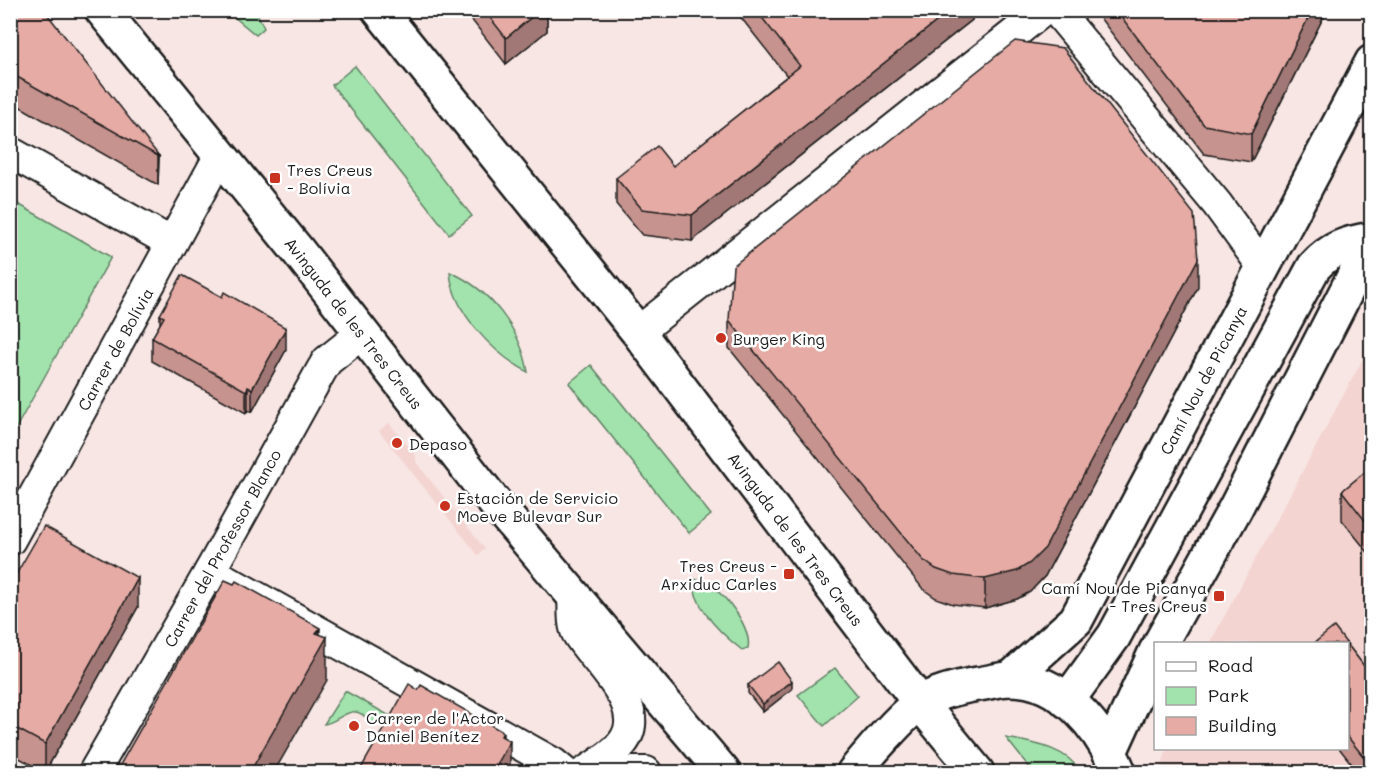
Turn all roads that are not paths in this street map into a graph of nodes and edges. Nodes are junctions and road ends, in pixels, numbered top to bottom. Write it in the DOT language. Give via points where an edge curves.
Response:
graph roads {
  1 [pos="102,10"];
  2 [pos="379,10"];
  3 [pos="1044,10"];
  4 [pos="1056,10"];
  5 [pos="1371,62"];
  6 [pos="10,152"];
  7 [pos="219,157"];
  8 [pos="1371,240"];
  9 [pos="172,243"];
  10 [pos="1263,267"];
  11 [pos="638,332"];
  12 [pos="361,334"];
  13 [pos="10,540"];
  14 [pos="210,571"];
  15 [pos="573,596"];
  16 [pos="1161,642"];
  17 [pos="1154,654"];
  18 [pos="1010,679"];
  19 [pos="1067,700"];
  20 [pos="920,702"];
  21 [pos="1115,762"];
  22 [pos="94,772"];
  23 [pos="564,772"];
  24 [pos="585,772"];
  25 [pos="630,772"];
  26 [pos="646,772"];
  27 [pos="723,772"];
  28 [pos="854,772"];
  29 [pos="977,772"];
  1 -- 7 [label="main road, Avinguda de les Tres Creus"];
  2 -- 11 [label="main road, Avinguda de les Tres Creus"];
  3 -- 11 [label="street"];
  4 -- 10 [label="street" via="1217,204"];
  5 -- 10 [label="main road, Camí Nou de Picanya"];
  6 -- 9 [label="street"];
  7 -- 9 [label="street, Carrer de Bolívia"];
  7 -- 12 [label="main road, Avinguda de les Tres Creus"];
  8 -- 16 [label="main road" via="1235,509"];
  8 -- 19 [label="main road" via="1348,243 1327,253 1314,267 1119,628"];
  9 -- 13 [label="street, Carrer de Bolívia"];
  10 -- 18 [label="main road, Camí Nou de Picanya" via="1076,620"];
  11 -- 20 [label="main road, Avinguda de les Tres Creus"];
  12 -- 14 [label="street, Carrer del Professor Blanco" via="321,370"];
  12 -- 15 [label="main road, Avinguda de les Tres Creus"];
  14 -- 22 [label="street, Carrer del Professor Blanco"];
  14 -- 23 [label="street"];
  15 -- 24 [label="street" via="576,631 624,695 629,712 628,729 620,746"];
  15 -- 27 [label="main road, Avinguda de les Tres Creus"];
  17 -- 21 [label="main road"];
  18 -- 19 [label="main road" via="1037,683"];
  18 -- 20 [label="main road" via="962,687"];
  19 -- 21 [label="main road" via="1092,724"];
  20 -- 28 [label="main road"];
  20 -- 29 [label="main road, Avinguda de les Tres Creus"];
  25 -- 26 [label="street"];
}
